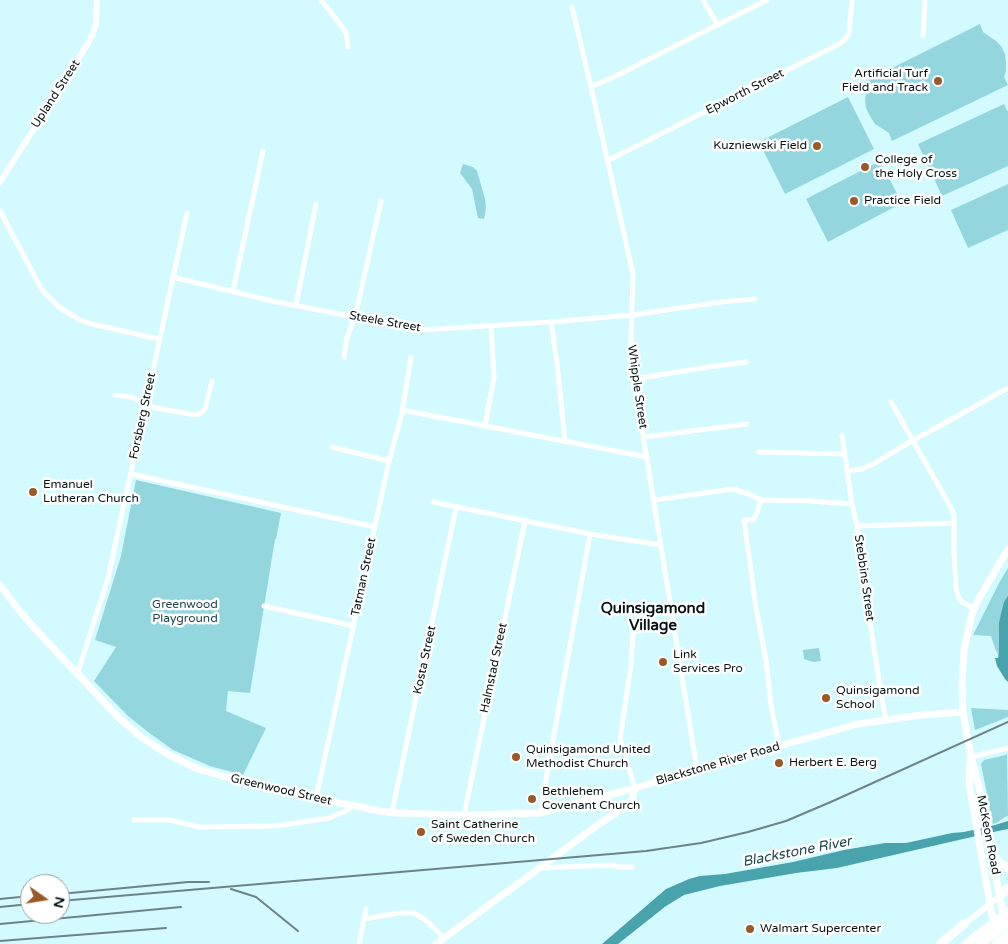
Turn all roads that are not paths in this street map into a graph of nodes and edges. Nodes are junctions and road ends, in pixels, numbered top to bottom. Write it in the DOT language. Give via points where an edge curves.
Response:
graph roads {
  1 [pos="98,0"];
  2 [pos="321,0"];
  3 [pos="703,0"];
  4 [pos="767,0"];
  5 [pos="852,0"];
  6 [pos="925,0"];
  7 [pos="572,7"];
  8 [pos="718,25"];
  9 [pos="923,36"];
  10 [pos="348,47"];
  11 [pos="591,87"];
  12 [pos="263,151"];
  13 [pos="607,161"];
  14 [pos="0,182"];
  15 [pos="381,201"];
  16 [pos="316,204"];
  17 [pos="0,211"];
  18 [pos="186,213"];
  19 [pos="172,277"];
  20 [pos="233,291"];
  21 [pos="755,298"];
  22 [pos="296,305"];
  23 [pos="632,315"];
  24 [pos="355,317"];
  25 [pos="551,322"];
  26 [pos="491,326"];
  27 [pos="159,339"];
  28 [pos="411,356"];
  29 [pos="344,357"];
  30 [pos="746,362"];
  31 [pos="634,379"];
  32 [pos="212,381"];
  33 [pos="1008,388"];
  34 [pos="115,394"];
  35 [pos="892,402"];
  36 [pos="145,404"];
  37 [pos="402,410"];
  38 [pos="747,424"];
  39 [pos="485,426"];
  40 [pos="842,435"];
  41 [pos="644,437"];
  42 [pos="565,441"];
  43 [pos="912,441"];
  44 [pos="332,446"];
  45 [pos="759,452"];
  46 [pos="844,454"];
  47 [pos="647,457"];
  48 [pos="390,461"];
  49 [pos="848,472"];
  50 [pos="131,474"];
  51 [pos="654,500"];
  52 [pos="761,500"];
  53 [pos="433,502"];
  54 [pos="852,504"];
  55 [pos="456,508"];
  56 [pos="525,521"];
  57 [pos="954,522"];
  58 [pos="857,526"];
  59 [pos="375,527"];
  60 [pos="590,534"];
  61 [pos="660,545"];
  62 [pos="1008,549"];
  63 [pos="0,585"];
  64 [pos="264,606"];
  65 [pos="974,609"];
  66 [pos="673,624"];
  67 [pos="354,626"];
  68 [pos="77,675"];
  69 [pos="964,712"];
  70 [pos="886,720"];
  71 [pos="780,746"];
  72 [pos="1008,748"];
  73 [pos="970,757"];
  74 [pos="697,770"];
  75 [pos="635,788"];
  76 [pos="316,798"];
  77 [pos="353,806"];
  78 [pos="392,812"];
  79 [pos="540,813"];
  80 [pos="464,815"];
  81 [pos="134,820"];
  82 [pos="986,848"];
  83 [pos="632,867"];
  84 [pos="538,868"];
  85 [pos="1008,868"];
  86 [pos="1008,888"];
  87 [pos="1000,900"];
  88 [pos="990,907"];
  89 [pos="366,909"];
  90 [pos="1008,912"];
  91 [pos="364,919"];
  92 [pos="1008,923"];
  93 [pos="964,924"];
  94 [pos="1008,935"];
  95 [pos="444,938"];
  96 [pos="1008,943"];
  97 [pos="359,944"];
  98 [pos="436,944"];
  99 [pos="934,944"];
  100 [pos="940,944"];
  101 [pos="966,944"];
  102 [pos="980,944"];
  103 [pos="996,944"];
  1 -- 14 [label="street, Upland Street" via="91,38"];
  2 -- 10 [label="street" via="346,34"];
  3 -- 8 [label="street"];
  4 -- 8 [label="street"];
  5 -- 13 [label="street, Epworth Street" via="850,27 842,43"];
  6 -- 9 [label="street"];
  7 -- 11 [label="street, Whipple Street"];
  8 -- 11 [label="street"];
  11 -- 13 [label="street, Whipple Street"];
  12 -- 20 [label="street"];
  13 -- 23 [label="street, Whipple Street" via="633,274"];
  15 -- 24 [label="street"];
  16 -- 22 [label="street"];
  17 -- 27 [label="street" via="42,290 59,308 92,324"];
  18 -- 19 [label="street, Forsberg Street"];
  19 -- 20 [label="street, Steele Street"];
  19 -- 27 [label="street, Forsberg Street"];
  20 -- 22 [label="street, Steele Street"];
  21 -- 23 [label="street, Steele Street"];
  22 -- 24 [label="street, Steele Street"];
  23 -- 25 [label="street, Steele Street"];
  23 -- 31 [label="street, Whipple Street"];
  24 -- 26 [label="street, Steele Street" via="421,330"];
  24 -- 29 [label="street"];
  25 -- 26 [label="street, Steele Street"];
  25 -- 42 [label="street"];
  26 -- 39 [label="street" via="494,376"];
  27 -- 36 [label="street, Forsberg Street"];
  28 -- 37 [label="street, Tatman Street"];
  30 -- 31 [label="street"];
  31 -- 41 [label="street, Whipple Street"];
  32 -- 36 [label="street" via="205,407 198,414"];
  33 -- 43 [label="street"];
  34 -- 36 [label="street"];
  35 -- 43 [label="street"];
  36 -- 50 [label="street, Forsberg Street"];
  37 -- 39 [label="street"];
  37 -- 48 [label="street, Tatman Street"];
  38 -- 41 [label="street"];
  39 -- 42 [label="street"];
  40 -- 46 [label="street, Stebbins Street"];
  41 -- 47 [label="street, Whipple Street"];
  42 -- 47 [label="street"];
  43 -- 49 [label="street" via="873,464"];
  43 -- 57 [label="street" via="950,506"];
  44 -- 48 [label="street"];
  45 -- 46 [label="street"];
  46 -- 49 [label="street, Stebbins Street"];
  47 -- 51 [label="street, Whipple Street"];
  48 -- 59 [label="street, Tatman Street"];
  49 -- 54 [label="street, Stebbins Street"];
  50 -- 59 [label="street"];
  50 -- 68 [label="street, Forsberg Street" via="108,578"];
  51 -- 52 [label="street" via="733,489"];
  51 -- 61 [label="street, Whipple Street"];
  52 -- 54 [label="street"];
  52 -- 71 [label="street" via="753,520 744,520"];
  53 -- 55 [label="street"];
  54 -- 58 [label="street, Stebbins Street"];
  55 -- 56 [label="street"];
  55 -- 78 [label="street, Kosta Street"];
  56 -- 60 [label="street"];
  56 -- 80 [label="street, Halmstad Street"];
  57 -- 58 [label="street"];
  57 -- 65 [label="street" via="958,596"];
  58 -- 70 [label="street, Stebbins Street"];
  59 -- 67 [label="street, Tatman Street"];
  60 -- 61 [label="street"];
  60 -- 79 [label="street"];
  61 -- 66 [label="street, Whipple Street"];
  62 -- 65 [label="main road, McKeon Road"];
  63 -- 68 [label="main road, Greenwood Street"];
  64 -- 67 [label="street"];
  65 -- 69 [label="main road, McKeon Road" via="964,650"];
  66 -- 74 [label="street, Whipple Street"];
  66 -- 75 [label="street" via="633,632 620,739"];
  67 -- 76 [label="street, Tatman Street"];
  68 -- 76 [label="main road, Greenwood Street" via="128,727 168,755 222,776"];
  69 -- 70 [label="main road, Blackstone River Road"];
  69 -- 73 [label="main road, McKeon Road"];
  70 -- 71 [label="main road, Blackstone River Road" via="858,724"];
  71 -- 74 [label="main road, Blackstone River Road"];
  72 -- 73 [label="street"];
  73 -- 82 [label="main road, McKeon Road" via="984,814"];
  73 -- 82 [label="main road, McKeon Road" via="975,816"];
  74 -- 75 [label="main road, Blackstone River Road"];
  75 -- 79 [label="main road, Greenwood Street"];
  75 -- 84 [label="main road" via="632,800 625,807"];
  76 -- 77 [label="main road, Greenwood Street"];
  77 -- 78 [label="main road, Greenwood Street"];
  77 -- 81 [label="street" via="329,818 271,826 200,827 169,820"];
  78 -- 80 [label="main road, Greenwood Street"];
  79 -- 80 [label="main road, Greenwood Street"];
  82 -- 85 [label="highway"];
  82 -- 87 [label="main road, McKeon Road"];
  82 -- 88 [label="main road, McKeon Road"];
  83 -- 84 [label="street"];
  84 -- 95 [label="main road"];
  86 -- 87 [label="highway"];
  87 -- 88 [label="street"];
  87 -- 96 [label="main road, McKeon Road"];
  88 -- 93 [label="street"];
  88 -- 103 [label="main road, McKeon Road"];
  89 -- 91 [label="street"];
  90 -- 101 [label="highway"];
  91 -- 95 [label="street" via="414,913"];
  91 -- 97 [label="street"];
  92 -- 102 [label="highway"];
  93 -- 99 [label="street"];
  93 -- 100 [label="highway"];
  94 -- 103 [label="highway"];
  95 -- 98 [label="main road"];
}
